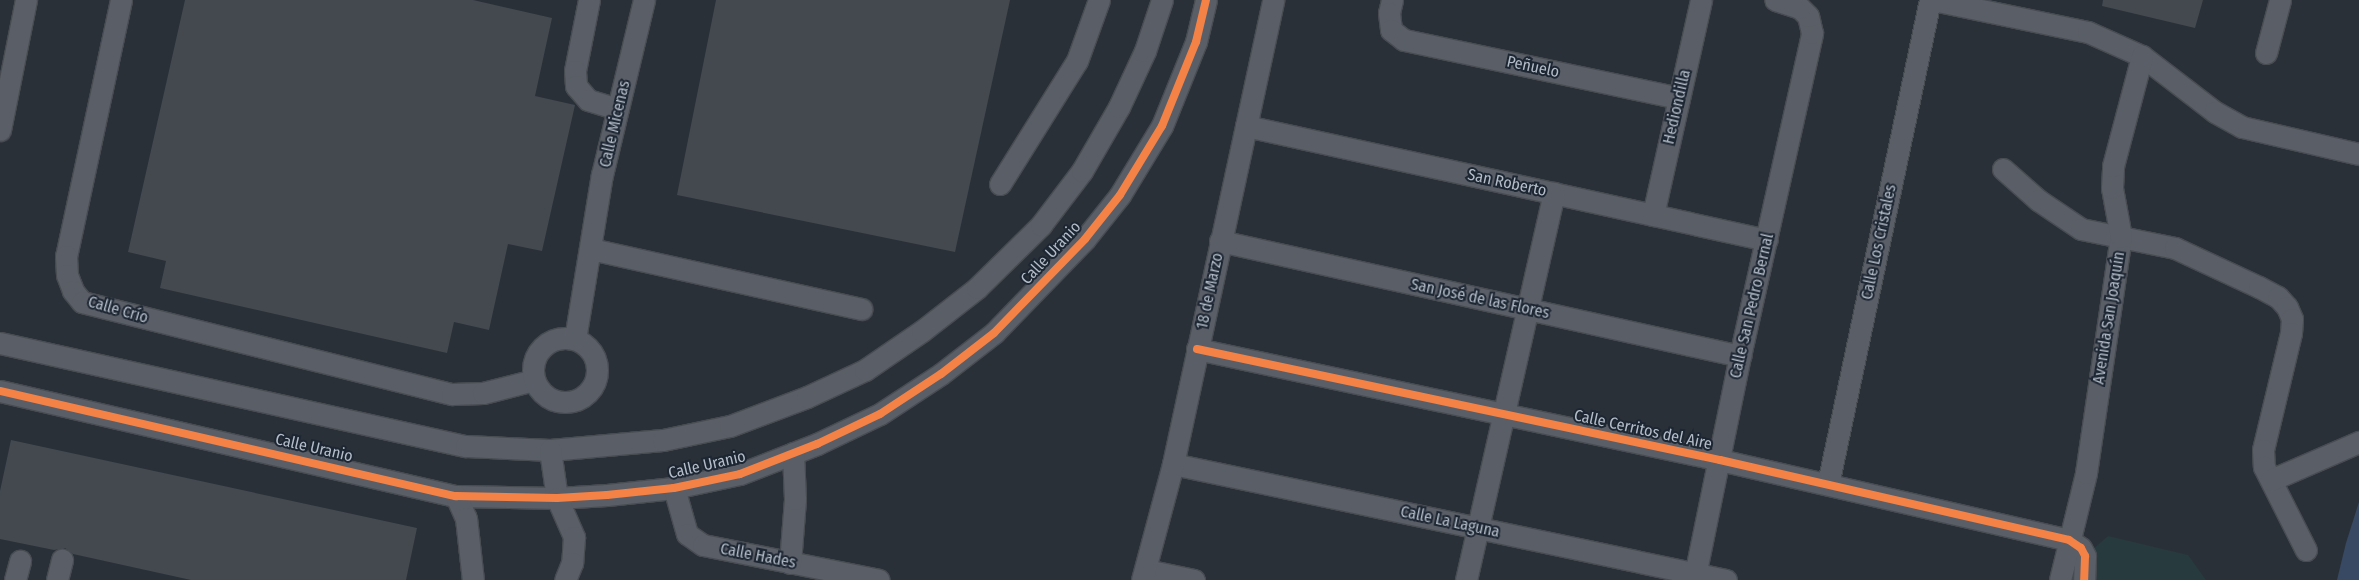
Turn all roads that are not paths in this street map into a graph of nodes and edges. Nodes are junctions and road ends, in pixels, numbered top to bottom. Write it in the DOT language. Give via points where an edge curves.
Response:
graph roads {
  1 [pos="26,0"];
  2 [pos="121,0"];
  3 [pos="589,0"];
  4 [pos="644,0"];
  5 [pos="1100,0"];
  6 [pos="1162,0"];
  7 [pos="1206,0"];
  8 [pos="1273,0"];
  9 [pos="1392,0"];
  10 [pos="1701,0"];
  11 [pos="1775,0"];
  12 [pos="1931,0"];
  13 [pos="2280,0"];
  14 [pos="1805,4"];
  15 [pos="2266,53"];
  16 [pos="2142,56"];
  17 [pos="1679,98"];
  18 [pos="618,109"];
  19 [pos="1246,126"];
  20 [pos="0,130"];
  21 [pos="2359,154"];
  22 [pos="2002,169"];
  23 [pos="1000,184"];
  24 [pos="1554,193"];
  25 [pos="1653,215"];
  26 [pos="2121,237"];
  27 [pos="1767,240"];
  28 [pos="1220,241"];
  29 [pos="592,249"];
  30 [pos="861,309"];
  31 [pos="1526,309"];
  32 [pos="575,339"];
  33 [pos="0,343"];
  34 [pos="1197,349"];
  35 [pos="1740,356"];
  36 [pos="534,380"];
  37 [pos="0,391"];
  38 [pos="1504,414"];
  39 [pos="2359,442"];
  40 [pos="550,450"];
  41 [pos="793,453"];
  42 [pos="1720,460"];
  43 [pos="1173,464"];
  44 [pos="2271,480"];
  45 [pos="1828,484"];
  46 [pos="674,488"];
  47 [pos="456,496"];
  48 [pos="556,498"];
  49 [pos="1478,528"];
  50 [pos="2075,544"];
  51 [pos="2306,550"];
  52 [pos="790,563"];
  53 [pos="1144,575"];
  54 [pos="1695,577"];
  55 [pos="473,580"];
  56 [pos="565,580"];
  57 [pos="879,580"];
  58 [pos="1194,580"];
  59 [pos="1466,580"];
  60 [pos="1726,580"];
  61 [pos="2060,580"];
  62 [pos="2084,580"];
  1 -- 20 [label="street"];
  2 -- 36 [label="street, Calle Crío" via="66,256 67,275 73,291 82,302 427,388 467,395"];
  3 -- 18 [label="street" via="575,71 576,86 588,100"];
  4 -- 18 [label="street, Calle Micenas"];
  5 -- 23 [label="street" via="1077,61"];
  6 -- 40 [label="street, Calle Uranio" via="1145,51 1119,107 1082,171 1041,225 977,288 922,331 865,370 730,426 663,440"];
  7 -- 41 [label="street, Calle Uranio" via="1196,42 1162,126 1120,195 1085,239 994,333 942,374 880,414"];
  8 -- 19 [label="street, 18 de Marzo"];
  9 -- 17 [label="street, Peñuelo" via="1389,13 1391,30 1404,40"];
  10 -- 17 [label="street, Hediondilla"];
  11 -- 14 [label="street"];
  12 -- 16 [label="street" via="2088,32"];
  12 -- 45 [label="street, Calle Los Cristales"];
  13 -- 15 [label="street"];
  14 -- 27 [label="street, Calle San Pedro Bernal" via="1812,33"];
  16 -- 21 [label="street" via="2214,112 2242,127"];
  16 -- 26 [label="street, Avenida San Joaquín" via="2114,166 2112,188"];
  17 -- 25 [label="street, Hediondilla"];
  18 -- 29 [label="street, Calle Micenas" via="602,175"];
  19 -- 24 [label="street, San Roberto"];
  19 -- 28 [label="street, 18 de Marzo"];
  22 -- 26 [label="street" via="2061,217 2081,229"];
  24 -- 25 [label="street, San Roberto"];
  24 -- 31 [label="street"];
  25 -- 27 [label="street, San Roberto"];
  26 -- 44 [label="street" via="2174,248 2259,287 2278,297 2287,307 2292,319 2291,333 2262,450 2264,467"];
  26 -- 50 [label="street, Avenida San Joaquín"];
  27 -- 35 [label="street, Calle San Pedro Bernal"];
  28 -- 31 [label="street, San José de las Flores"];
  28 -- 34 [label="street, 18 de Marzo"];
  29 -- 30 [label="street"];
  29 -- 32 [label="street, Calle Micenas"];
  31 -- 35 [label="street, San José de las Flores"];
  31 -- 38 [label="street"];
  32 -- 36 [label="street" via="555,339 542,347 534,360"];
  32 -- 36 [label="street" via="584,344 596,360 596,380 592,389 575,401 555,401 546,396"];
  33 -- 40 [label="street, Calle Uranio" via="407,436 466,446"];
  34 -- 38 [label="street, Calle Cerritos del Aire"];
  34 -- 43 [label="street, 18 de Marzo"];
  35 -- 42 [label="street, Calle San Pedro Bernal"];
  37 -- 47 [label="street, Calle Uranio"];
  38 -- 42 [label="street, Calle Cerritos del Aire"];
  38 -- 49 [label="street"];
  39 -- 44 [label="street"];
  40 -- 48 [label="street"];
  41 -- 46 [label="street, Calle Uranio" via="740,474"];
  41 -- 52 [label="street" via="795,499"];
  42 -- 45 [label="street, Calle Cerritos del Aire"];
  42 -- 54 [label="street, Calle San Pedro Bernal"];
  43 -- 49 [label="street, Calle La Laguna"];
  43 -- 53 [label="street, 18 de Marzo"];
  44 -- 51 [label="street"];
  45 -- 50 [label="street, Calle Cerritos del Aire"];
  46 -- 48 [label="street, Calle Uranio"];
  46 -- 52 [label="street, Calle Hades" via="682,522 693,541"];
  47 -- 48 [label="street, Calle Uranio"];
  47 -- 55 [label="street" via="466,518"];
  48 -- 56 [label="street" via="574,537 572,564"];
  49 -- 54 [label="street, Calle La Laguna"];
  49 -- 59 [label="street"];
  50 -- 61 [label="street, Avenida San Joaquín"];
  50 -- 62 [label="street, Avenida San Joaquín" via="2086,564"];
  52 -- 57 [label="street, Calle Hades"];
  53 -- 58 [label="street"];
  54 -- 60 [label="street, Calle La Laguna"];
}
